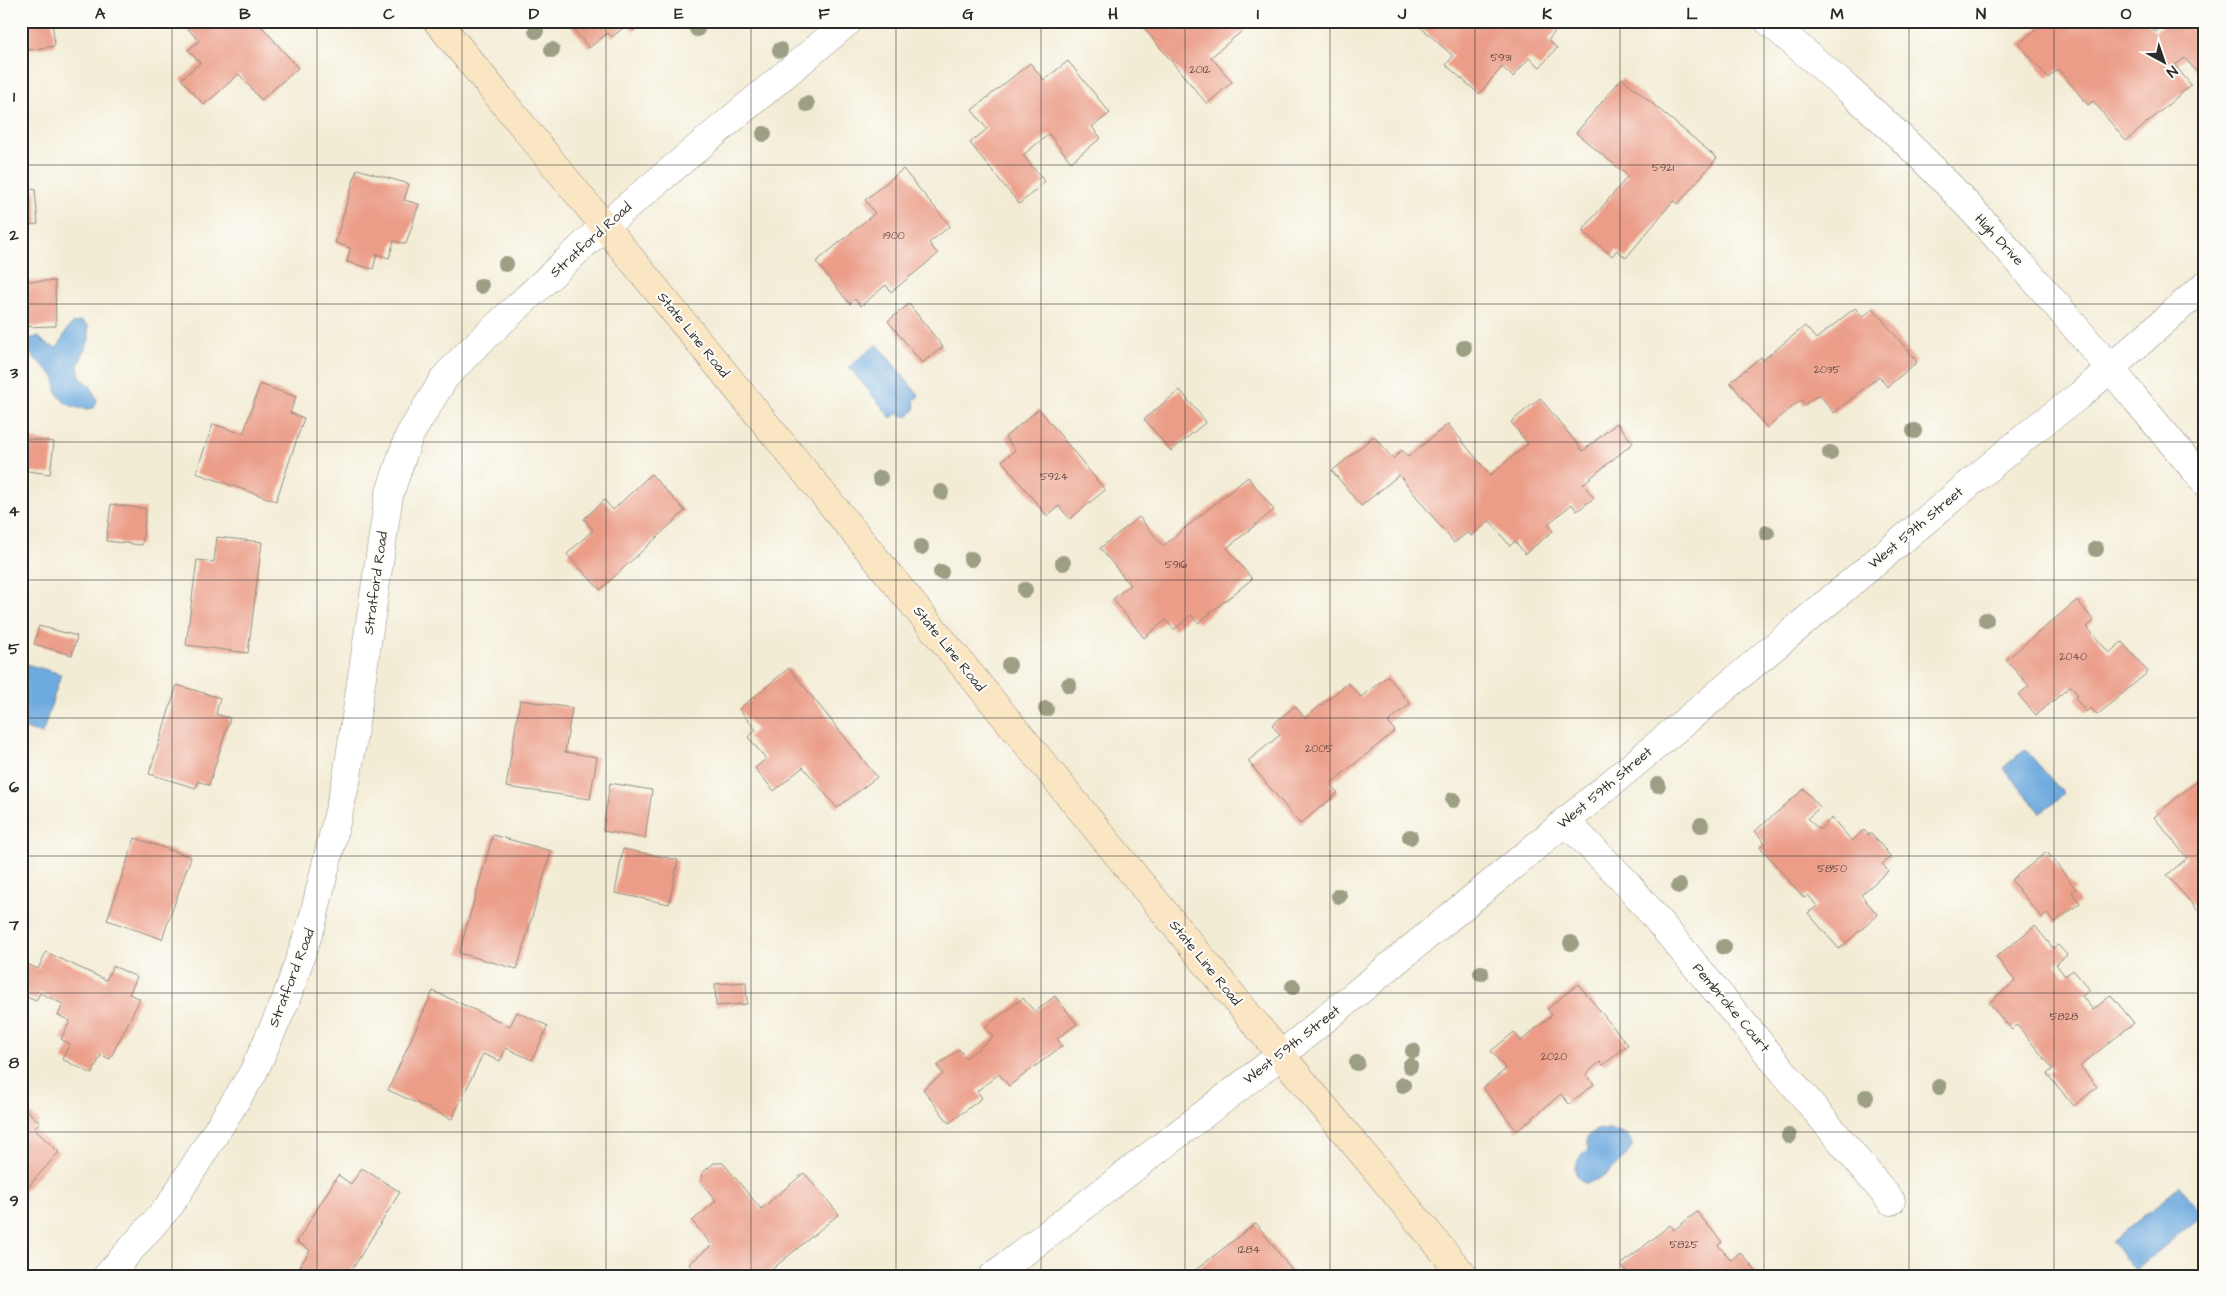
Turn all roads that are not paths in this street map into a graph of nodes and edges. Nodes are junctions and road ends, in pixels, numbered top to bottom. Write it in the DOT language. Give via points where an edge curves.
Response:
graph roads {
  1 [pos="437,21"];
  2 [pos="849,21"];
  3 [pos="1768,21"];
  4 [pos="604,226"];
  5 [pos="2205,285"];
  6 [pos="2110,369"];
  7 [pos="2205,482"];
  8 [pos="1565,821"];
  9 [pos="1281,1055"];
  10 [pos="1891,1201"];
  11 [pos="108,1276"];
  12 [pos="993,1276"];
  13 [pos="1464,1276"];
  1 -- 4 [label="main road, State Line Road"];
  2 -- 4 [label="street, Stratford Road"];
  3 -- 6 [label="street, High Drive" via="1846,86 1934,170 2013,254"];
  4 -- 9 [label="main road, State Line Road"];
  4 -- 11 [label="street, Stratford Road" via="444,377 409,436 389,495 347,777 312,923 285,1002 253,1073 170,1205"];
  5 -- 6 [label="street, West 59th Street"];
  6 -- 7 [label="street, High Drive"];
  6 -- 8 [label="street, West 59th Street"];
  8 -- 9 [label="street, West 59th Street"];
  8 -- 10 [label="street, Pembroke Court" via="1625,881"];
  9 -- 12 [label="street, West 59th Street"];
  9 -- 13 [label="main road, State Line Road"];
}
